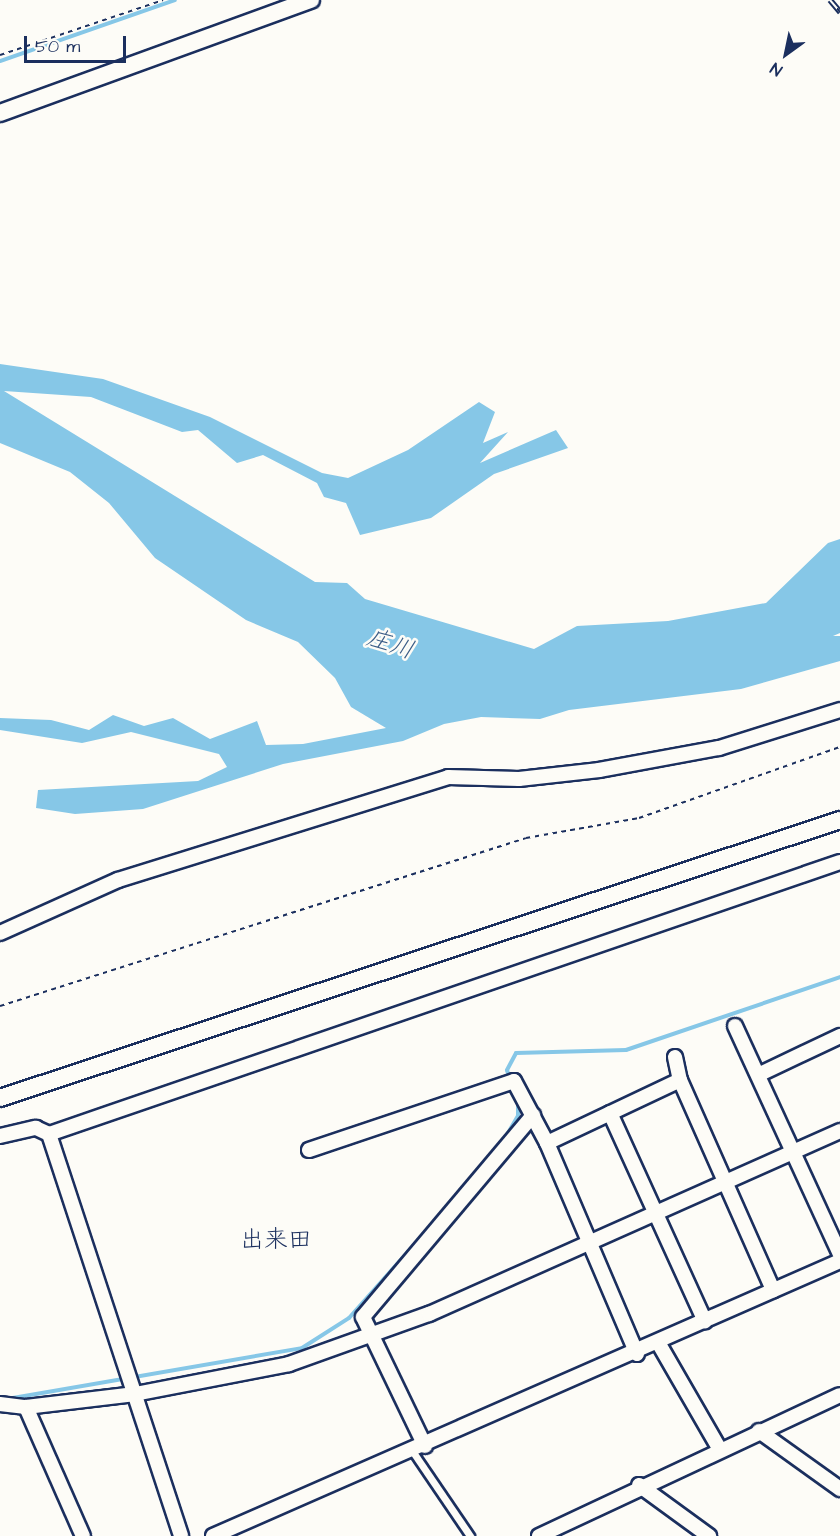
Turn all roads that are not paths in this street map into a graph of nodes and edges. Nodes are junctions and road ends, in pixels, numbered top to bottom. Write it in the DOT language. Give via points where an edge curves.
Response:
graph roads {
  1 [pos="311,0"];
  2 [pos="0,113"];
  3 [pos="840,710"];
  4 [pos="840,820"];
  5 [pos="840,862"];
  6 [pos="0,933"];
  7 [pos="735,1026"];
  8 [pos="840,1036"];
  9 [pos="675,1057"];
  10 [pos="760,1074"];
  11 [pos="680,1080"];
  12 [pos="0,1098"];
  13 [pos="610,1113"];
  14 [pos="533,1115"];
  15 [pos="840,1131"];
  16 [pos="49,1134"];
  17 [pos="0,1136"];
  18 [pos="547,1143"];
  19 [pos="309,1150"];
  20 [pos="796,1152"];
  21 [pos="727,1184"];
  22 [pos="657,1212"];
  23 [pos="590,1245"];
  24 [pos="840,1254"];
  25 [pos="840,1260"];
  26 [pos="773,1290"];
  27 [pos="705,1321"];
  28 [pos="373,1334"];
  29 [pos="659,1344"];
  30 [pos="637,1354"];
  31 [pos="135,1394"];
  32 [pos="840,1395"];
  33 [pos="0,1404"];
  34 [pos="26,1407"];
  35 [pos="759,1431"];
  36 [pos="719,1448"];
  37 [pos="419,1449"];
  38 [pos="639,1485"];
  39 [pos="840,1489"];
  40 [pos="83,1536"];
  41 [pos="181,1536"];
  42 [pos="213,1536"];
  43 [pos="470,1536"];
  44 [pos="539,1536"];
  45 [pos="710,1536"];
  1 -- 2 [label="street"];
  3 -- 6 [label="street" via="719,748 599,770 519,779 448,777 118,880"];
  4 -- 12 [label="street"];
  5 -- 16 [label="street"];
  7 -- 10 [label="street"];
  8 -- 10 [label="street"];
  9 -- 11 [label="street"];
  10 -- 20 [label="street"];
  11 -- 13 [label="street"];
  11 -- 21 [label="street"];
  13 -- 18 [label="street"];
  13 -- 22 [label="street"];
  14 -- 18 [label="street"];
  14 -- 19 [label="street" via="514,1081"];
  14 -- 28 [label="street" via="366,1310 363,1317"];
  15 -- 20 [label="street"];
  16 -- 17 [label="street" via="36,1128"];
  16 -- 31 [label="street"];
  18 -- 23 [label="street"];
  20 -- 21 [label="street"];
  20 -- 24 [label="street"];
  21 -- 22 [label="street"];
  21 -- 26 [label="street"];
  22 -- 23 [label="street"];
  22 -- 27 [label="street"];
  23 -- 28 [label="street"];
  23 -- 30 [label="street"];
  25 -- 26 [label="street"];
  26 -- 27 [label="street"];
  27 -- 29 [label="street"];
  28 -- 31 [label="street" via="289,1364"];
  28 -- 37 [label="street"];
  29 -- 30 [label="street"];
  29 -- 36 [label="street"];
  30 -- 37 [label="street"];
  31 -- 34 [label="street"];
  31 -- 41 [label="street"];
  32 -- 35 [label="street"];
  33 -- 34 [label="street"];
  34 -- 40 [label="street"];
  35 -- 36 [label="street"];
  35 -- 39 [label="street"];
  36 -- 38 [label="street"];
  37 -- 42 [label="street"];
  37 -- 43 [label="lane"];
  38 -- 44 [label="street"];
  38 -- 45 [label="street"];
}
